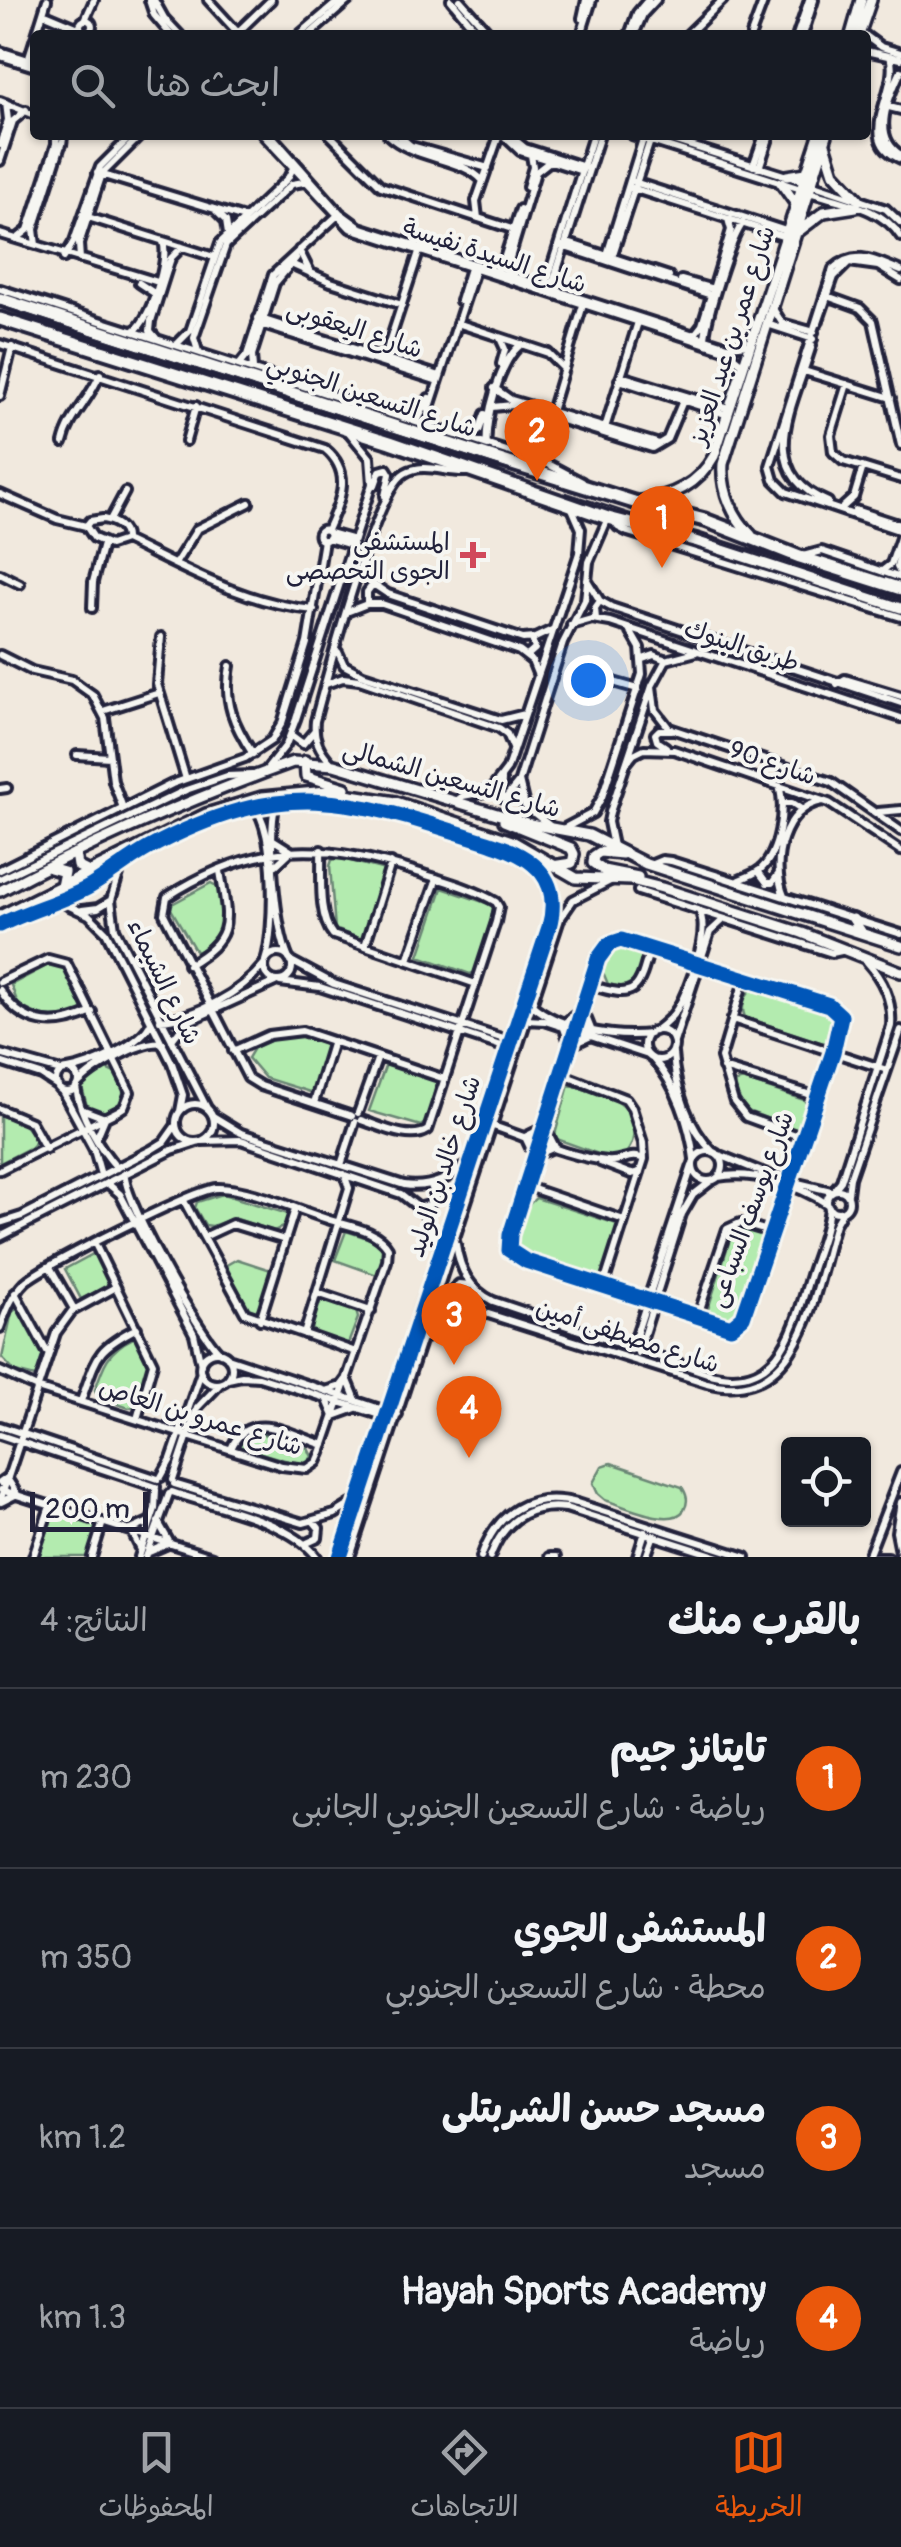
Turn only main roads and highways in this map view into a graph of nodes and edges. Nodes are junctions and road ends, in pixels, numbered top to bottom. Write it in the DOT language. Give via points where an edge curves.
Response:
graph roads {
  1 [pos="862,0"];
  2 [pos="872,0"];
  3 [pos="860,30"];
  4 [pos="861,30"];
  5 [pos="822,140"];
  6 [pos="824,140"];
  7 [pos="806,184"];
  8 [pos="796,204"];
  9 [pos="788,237"];
  10 [pos="0,299"];
  11 [pos="0,318"];
  12 [pos="197,357"];
  13 [pos="190,378"];
  14 [pos="707,467"];
  15 [pos="723,468"];
  16 [pos="634,502"];
  17 [pos="757,541"];
  18 [pos="901,590"];
  19 [pos="901,607"];
  20 [pos="304,760"];
  21 [pos="408,773"];
  22 [pos="404,786"];
  23 [pos="356,793"];
  24 [pos="493,814"];
  25 [pos="75,853"];
  26 [pos="624,854"];
  27 [pos="550,865"];
  28 [pos="45,867"];
  29 [pos="92,873"];
  30 [pos="717,886"];
  31 [pos="735,886"];
  32 [pos="62,887"];
  33 [pos="641,887"];
  34 [pos="0,892"];
  35 [pos="710,903"];
  36 [pos="726,914"];
  37 [pos="853,919"];
  38 [pos="1,920"];
  39 [pos="862,933"];
  40 [pos="901,946"];
  41 [pos="901,972"];
  1 -- 3 [label="main road"];
  2 -- 4 [label="main road"];
  5 -- 7 [label="main road, شارع عمر بن عبد العزيز"];
  6 -- 9 [label="main road" via="834,172 857,204 818,215"];
  7 -- 8 [label="main road, شارع عمر بن عبد العزيز"];
  7 -- 8 [label="main road" via="784,180"];
  7 -- 9 [label="main road, شارع عمر بن عبد العزيز"];
  8 -- 9 [label="main road, شارع عمر بن عبد العزيز"];
  9 -- 14 [label="main road, شارع عمر بن عبد العزيز"];
  9 -- 15 [label="main road, شارع عمر بن عبد العزيز"];
  10 -- 12 [label="highway, شارع التسعين الجنوبي"];
  11 -- 13 [label="highway, شارع التسعين الجنوبي"];
  12 -- 13 [label="highway"];
  12 -- 16 [label="highway, شارع التسعين الجنوبي"];
  13 -- 19 [label="highway, شارع التسعين الجنوبي"];
  14 -- 15 [label="main road" via="716,475"];
  14 -- 16 [label="main road, شارع عمر بن عبد العزيز" via="674,494"];
  15 -- 17 [label="main road, شارع عمر بن عبد العزيز" via="734,514"];
  16 -- 17 [label="highway, شارع التسعين الجنوبي"];
  17 -- 18 [label="highway, شارع التسعين الجنوبي"];
  20 -- 22 [label="main road, شارع التسعين الشمالى"];
  20 -- 23 [label="main road" via="306,776"];
  20 -- 25 [label="main road, شارع التسعين الشمالى" via="196,798"];
  21 -- 22 [label="main road"];
  22 -- 24 [label="main road, شارع التسعين الشمالى"];
  23 -- 27 [label="main road, شارع التسعين الشمالى" via="409,806"];
  23 -- 29 [label="main road, شارع التسعين الشمالى" via="298,791 234,804"];
  24 -- 26 [label="main road, شارع التسعين الشمالى" via="589,835"];
  24 -- 27 [label="main road" via="573,851 569,865"];
  25 -- 28 [label="main road, شارع التسعين الشمالى"];
  25 -- 29 [label="main road" via="77,866"];
  26 -- 30 [label="main road, شارع التسعين الشمالى"];
  26 -- 33 [label="main road" via="600,852 593,863 629,874"];
  27 -- 33 [label="main road, شارع التسعين الشمالى" via="576,878"];
  28 -- 32 [label="main road" via="64,872"];
  28 -- 34 [label="main road, شارع التسعين الشمالى"];
  29 -- 32 [label="main road, شارع التسعين الشمالى"];
  30 -- 31 [label="main road, شارع التسعين الشمالى"];
  30 -- 35 [label="main road" via="718,898"];
  31 -- 36 [label="main road" via="724,898"];
  31 -- 39 [label="main road, شارع التسعين الشمالى"];
  32 -- 38 [label="main road, شارع التسعين الشمالى"];
  33 -- 35 [label="main road, شارع التسعين الشمالى"];
  35 -- 36 [label="main road, شارع التسعين الشمالى"];
  36 -- 41 [label="main road, شارع التسعين الشمالى"];
  37 -- 39 [label="main road"];
  39 -- 40 [label="main road, شارع التسعين الشمالى"];
}
